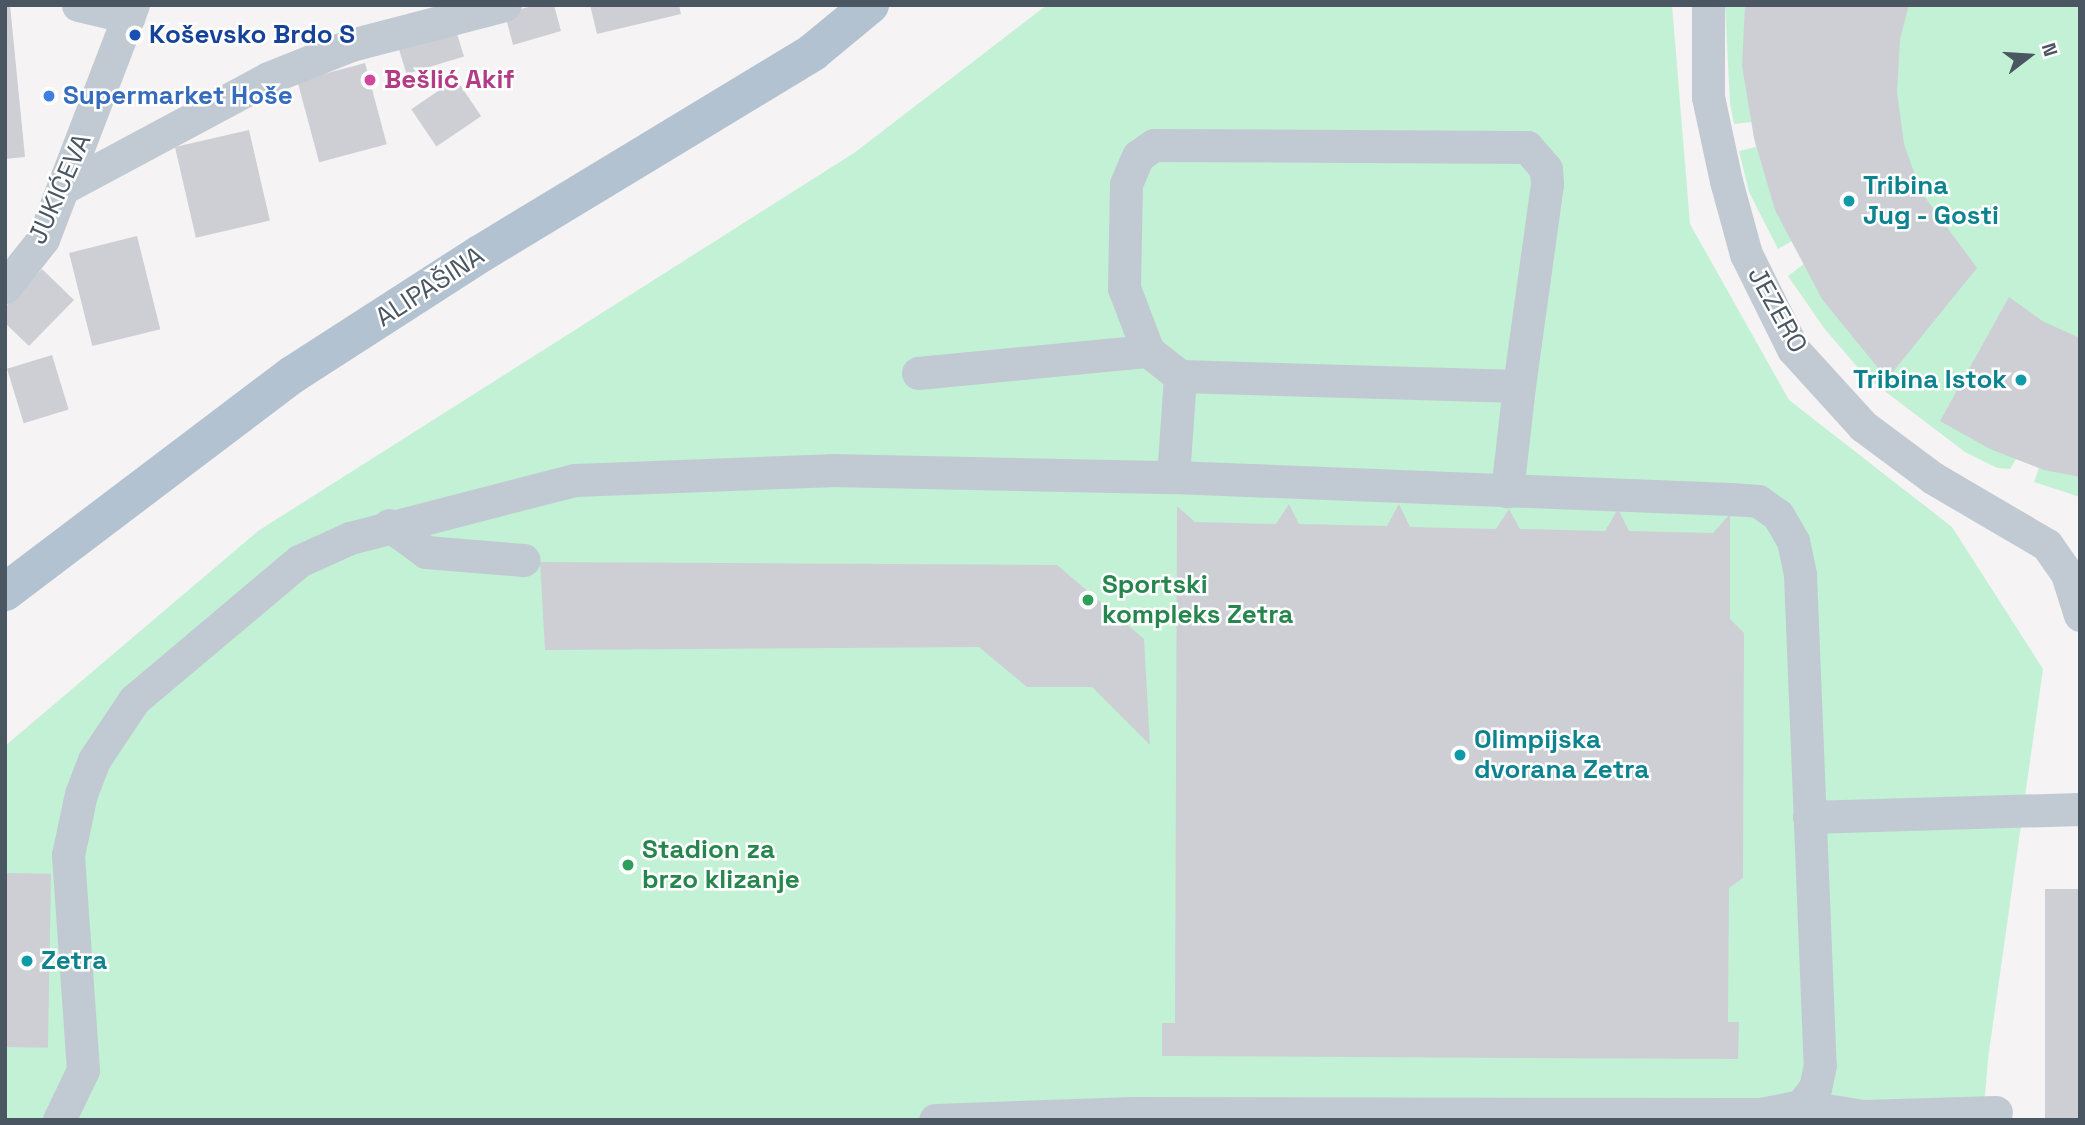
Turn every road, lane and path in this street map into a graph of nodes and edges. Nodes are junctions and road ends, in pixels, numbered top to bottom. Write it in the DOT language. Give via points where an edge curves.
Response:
graph roads {
  1 [pos="78,5"];
  2 [pos="505,5"];
  3 [pos="870,5"];
  4 [pos="1708,5"];
  5 [pos="131,11"];
  6 [pos="67,186"];
  7 [pos="5,287"];
  8 [pos="1148,351"];
  9 [pos="918,373"];
  10 [pos="1180,376"];
  11 [pos="1519,386"];
  12 [pos="1173,477"];
  13 [pos="1507,491"];
  14 [pos="389,525"];
  15 [pos="524,560"];
  16 [pos="2073,573"];
  17 [pos="5,593"];
  18 [pos="2080,615"];
  19 [pos="2080,809"];
  20 [pos="1809,817"];
  21 [pos="1801,1106"];
  22 [pos="1996,1112"];
  23 [pos="59,1120"];
  24 [pos="935,1120"];
  1 -- 5 [label="street"];
  2 -- 6 [label="street" via="351,45 268,78"];
  3 -- 17 [label="main road, ALIPAŠINA" via="813,52 480,254 292,375"];
  4 -- 16 [label="street, JEZERO" via="1708,97 1726,181 1745,254 1793,349 1863,426 1933,478 2047,545"];
  5 -- 6 [label="street, JUKIĆEVA"];
  6 -- 7 [label="street, JUKIĆEVA" via="43,239"];
  8 -- 9 [label="street"];
  8 -- 10 [label="street"];
  8 -- 11 [label="street" via="1124,288 1126,184 1138,156 1154,145 1527,147 1546,169 1547,184"];
  10 -- 11 [label="street"];
  10 -- 12 [label="street"];
  11 -- 13 [label="street"];
  12 -- 13 [label="street"];
  12 -- 14 [label="street" via="830,470 660,474 575,480"];
  13 -- 20 [label="street" via="1758,501 1778,515 1793,541 1800,575"];
  14 -- 15 [label="street" via="426,552"];
  14 -- 23 [label="street" via="299,561 134,701 94,760 81,794 68,855 83,1070"];
  16 -- 18 [label="street, JEZERO"];
  19 -- 20 [label="street"];
  20 -- 21 [label="street" via="1820,1065 1815,1088"];
  21 -- 22 [label="street" via="1863,1116"];
  21 -- 24 [label="street" via="1761,1114 1133,1113"];
}
